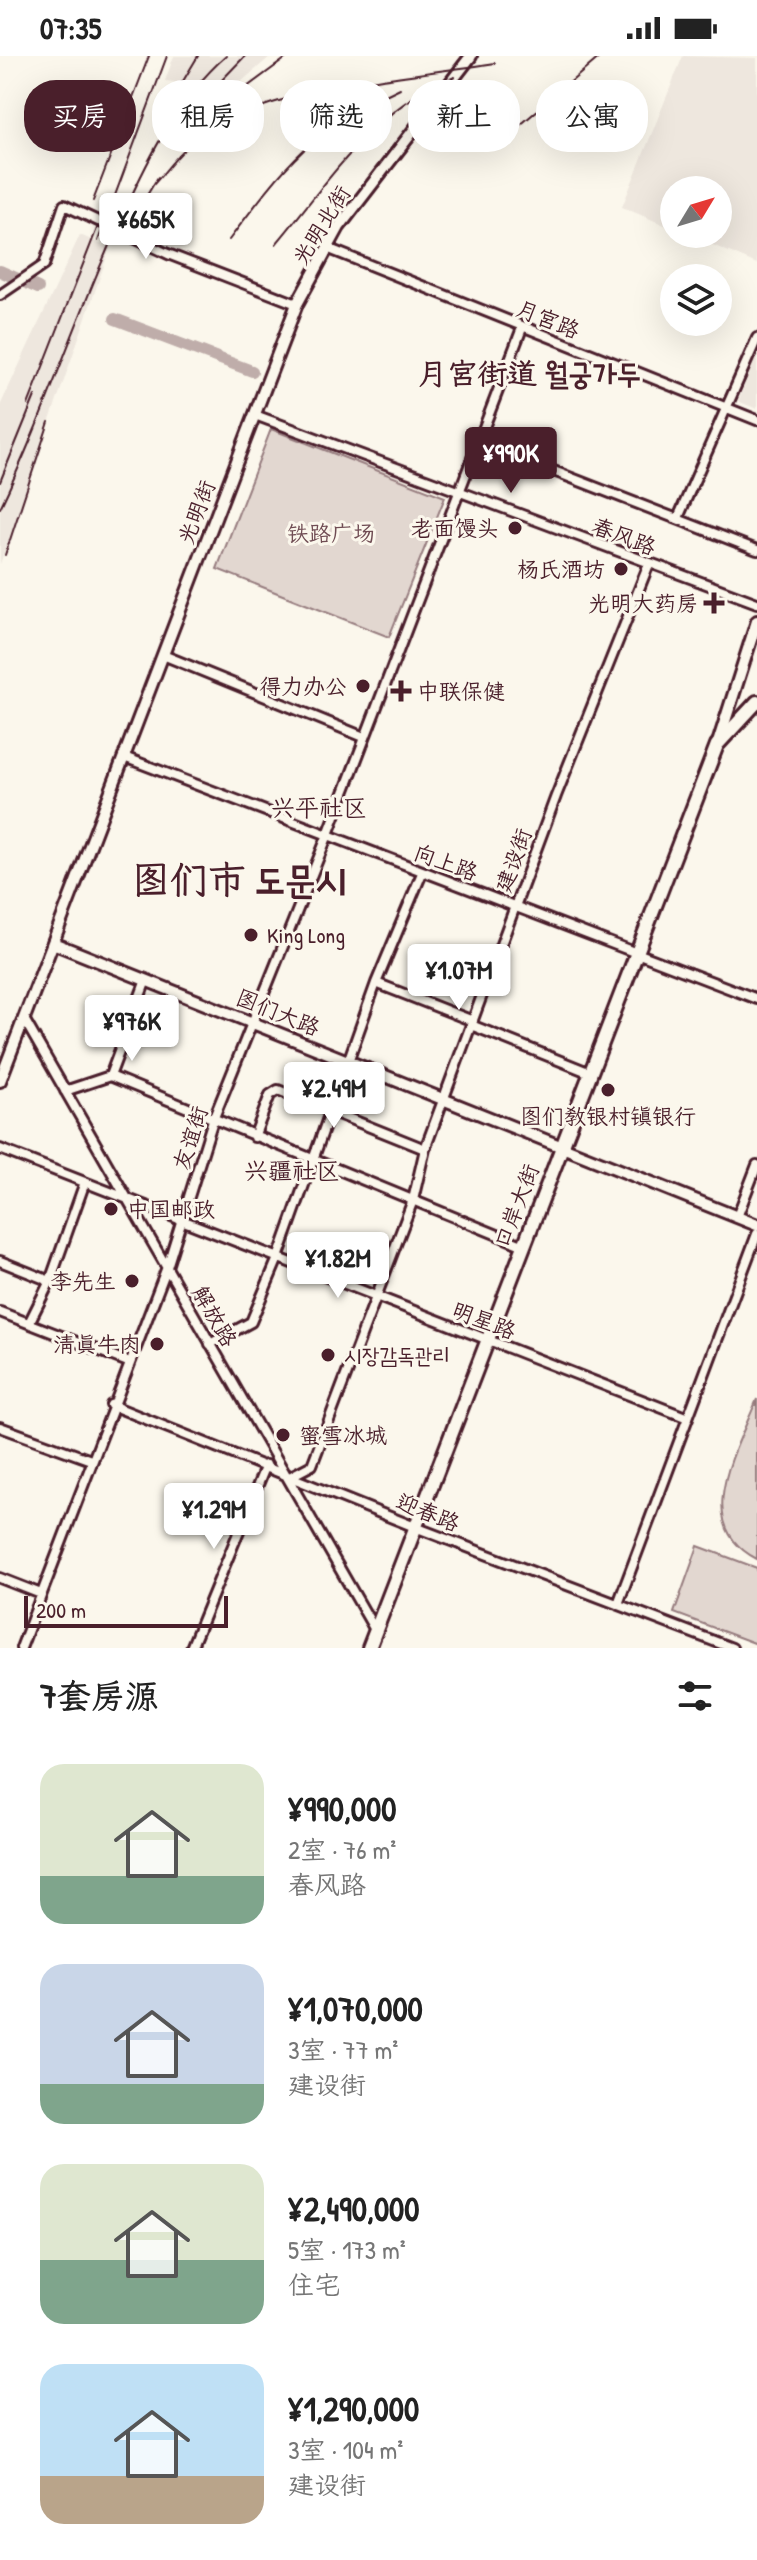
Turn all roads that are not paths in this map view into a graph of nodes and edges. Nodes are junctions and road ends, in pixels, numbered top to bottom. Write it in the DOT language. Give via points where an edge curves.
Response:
graph roads {
  1 [pos="471,56"];
  2 [pos="327,248"];
  3 [pos="0,295"];
  4 [pos="297,304"];
  5 [pos="522,328"];
  6 [pos="757,338"];
  7 [pos="727,409"];
  8 [pos="255,415"];
  9 [pos="757,420"];
  10 [pos="479,442"];
  11 [pos="457,492"];
  12 [pos="678,518"];
  13 [pos="757,550"];
  14 [pos="649,564"];
  15 [pos="757,603"];
  16 [pos="757,621"];
  17 [pos="757,638"];
  18 [pos="746,654"];
  19 [pos="163,655"];
  20 [pos="757,702"];
  21 [pos="364,737"];
  22 [pos="717,745"];
  23 [pos="124,757"];
  24 [pos="327,837"];
  25 [pos="422,873"];
  26 [pos="515,907"];
  27 [pos="53,943"];
  28 [pos="639,951"];
  29 [pos="146,980"];
  30 [pos="376,983"];
  31 [pos="757,999"];
  32 [pos="24,1019"];
  33 [pos="251,1023"];
  34 [pos="472,1023"];
  35 [pos="347,1062"];
  36 [pos="588,1072"];
  37 [pos="110,1076"];
  38 [pos="0,1081"];
  39 [pos="65,1091"];
  40 [pos="443,1100"];
  41 [pos="329,1110"];
  42 [pos="213,1120"];
  43 [pos="254,1137"];
  44 [pos="560,1148"];
  45 [pos="0,1149"];
  46 [pos="425,1149"];
  47 [pos="311,1160"];
  48 [pos="757,1165"];
  49 [pos="85,1182"];
  50 [pos="125,1196"];
  51 [pos="413,1200"];
  52 [pos="737,1217"];
  53 [pos="183,1220"];
  54 [pos="757,1225"];
  55 [pos="757,1234"];
  56 [pos="522,1245"];
  57 [pos="278,1258"];
  58 [pos="0,1261"];
  59 [pos="167,1267"];
  60 [pos="50,1281"];
  61 [pos="377,1298"];
  62 [pos="0,1312"];
  63 [pos="29,1323"];
  64 [pos="486,1340"];
  65 [pos="210,1344"];
  66 [pos="128,1362"];
  67 [pos="111,1405"];
  68 [pos="688,1418"];
  69 [pos="0,1427"];
  70 [pos="91,1460"];
  71 [pos="266,1465"];
  72 [pos="282,1471"];
  73 [pos="293,1475"];
  74 [pos="415,1527"];
  75 [pos="0,1578"];
  76 [pos="41,1594"];
  77 [pos="618,1604"];
  78 [pos="375,1630"];
  79 [pos="21,1648"];
  80 [pos="191,1648"];
  81 [pos="369,1648"];
  82 [pos="732,1648"];
  1 -- 2 [label="main road, 光明北街"];
  2 -- 4 [label="main road, 光明北街"];
  2 -- 5 [label="street, 月宫路"];
  3 -- 4 [label="street" via="44,265 64,205 168,254"];
  4 -- 8 [label="main road, 光明街"];
  5 -- 7 [label="street, 月宫路"];
  5 -- 10 [label="street, 友谊街"];
  6 -- 7 [label="street"];
  7 -- 9 [label="street, 月宫路"];
  7 -- 12 [label="street"];
  8 -- 11 [label="street, 春风路"];
  8 -- 19 [label="main road, 光明街"];
  10 -- 11 [label="street, 友谊街"];
  10 -- 12 [label="street"];
  11 -- 14 [label="street, 春风路"];
  11 -- 21 [label="street, 友谊街"];
  12 -- 13 [label="street"];
  14 -- 15 [label="street, 春风路"];
  14 -- 26 [label="street, 建设街"];
  16 -- 18 [label="main road"];
  17 -- 18 [label="main road"];
  18 -- 22 [label="main road"];
  19 -- 21 [label="street"];
  19 -- 23 [label="main road, 光明街"];
  20 -- 22 [label="highway, 口岸大街"];
  21 -- 24 [label="street, 友谊街"];
  22 -- 28 [label="highway, 口岸大街"];
  23 -- 24 [label="street, 向上路"];
  23 -- 27 [label="main road, 光明街"];
  24 -- 25 [label="street, 向上路"];
  24 -- 33 [label="street, 友谊街"];
  25 -- 26 [label="street, 向上路"];
  25 -- 30 [label="street"];
  26 -- 28 [label="street, 向上路"];
  26 -- 34 [label="street, 建设街"];
  27 -- 29 [label="main road, 图们大路"];
  27 -- 32 [label="main road, 光明街"];
  28 -- 31 [label="street, 向上路"];
  28 -- 36 [label="highway, 口岸大街"];
  29 -- 33 [label="main road, 图们大路"];
  29 -- 37 [label="street"];
  30 -- 34 [label="street"];
  30 -- 35 [label="street"];
  32 -- 38 [label="main road, 光明街"];
  32 -- 39 [label="street, 解放路"];
  33 -- 35 [label="main road, 图们大路"];
  33 -- 42 [label="street, 友谊街"];
  34 -- 36 [label="street"];
  34 -- 40 [label="street, 建设街"];
  35 -- 40 [label="main road, 图们大路"];
  35 -- 41 [label="street"];
  36 -- 44 [label="highway, 口岸大街"];
  37 -- 39 [label="street"];
  37 -- 42 [label="street"];
  39 -- 50 [label="street, 解放路"];
  40 -- 44 [label="main road, 图们大路"];
  40 -- 46 [label="street, 建设街"];
  41 -- 43 [label="street" via="278,1090 270,1095"];
  41 -- 46 [label="street"];
  41 -- 47 [label="street"];
  42 -- 43 [label="street"];
  42 -- 53 [label="street, 友谊街"];
  43 -- 47 [label="street"];
  44 -- 52 [label="main road, 图们大路"];
  44 -- 56 [label="highway, 口岸大街"];
  45 -- 49 [label="street, 明星路"];
  46 -- 51 [label="street, 建设街"];
  47 -- 51 [label="street"];
  47 -- 57 [label="street"];
  48 -- 52 [label="street"];
  49 -- 50 [label="street, 明星路"];
  49 -- 60 [label="street"];
  50 -- 53 [label="street, 明星路"];
  50 -- 59 [label="street, 解放路"];
  51 -- 56 [label="street"];
  51 -- 61 [label="street, 建设街"];
  52 -- 54 [label="main road, 图们大路"];
  53 -- 57 [label="street, 明星路"];
  53 -- 59 [label="street, 友谊街"];
  55 -- 68 [label="street"];
  56 -- 64 [label="highway, 口岸大街"];
  57 -- 61 [label="street, 明星路"];
  57 -- 65 [label="street" via="251,1322"];
  58 -- 60 [label="street"];
  59 -- 65 [label="street, 解放路"];
  59 -- 66 [label="street, 友谊街"];
  60 -- 63 [label="street"];
  61 -- 64 [label="street, 明星路"];
  61 -- 73 [label="street, 建设街" via="312,1465"];
  62 -- 63 [label="street"];
  63 -- 66 [label="street"];
  64 -- 68 [label="street, 明星路"];
  64 -- 74 [label="highway, 口岸大街"];
  65 -- 72 [label="street, 解放路"];
  66 -- 67 [label="street, 友谊街"];
  67 -- 70 [label="street, 友谊街"];
  67 -- 71 [label="street, 迎春路"];
  68 -- 77 [label="street"];
  69 -- 70 [label="street"];
  70 -- 76 [label="street, 友谊街"];
  71 -- 72 [label="street, 迎春路"];
  71 -- 80 [label="street"];
  72 -- 73 [label="street, 迎春路"];
  72 -- 78 [label="street, 解放路"];
  73 -- 74 [label="street, 迎春路"];
  74 -- 77 [label="street, 迎春路"];
  74 -- 78 [label="highway, 口岸大街"];
  75 -- 76 [label="street"];
  76 -- 79 [label="street, 友谊街"];
  77 -- 82 [label="street, 迎春路"];
  78 -- 81 [label="highway, 口岸大街"];
}
